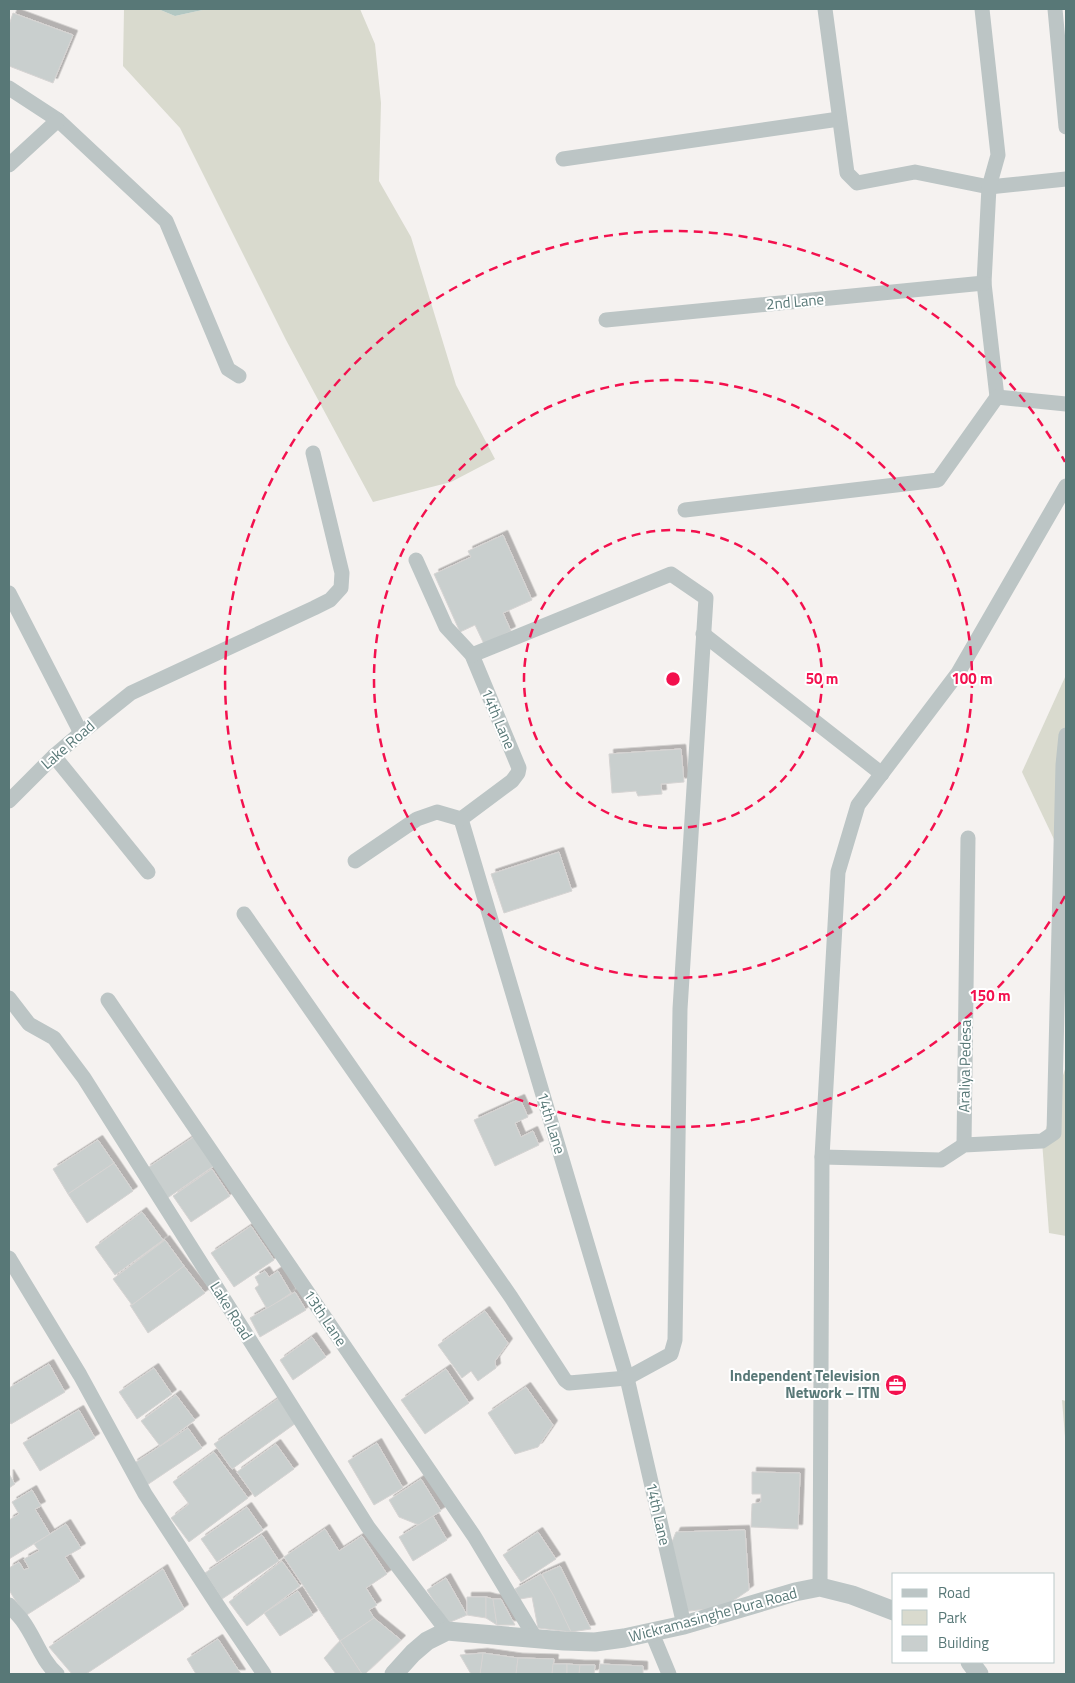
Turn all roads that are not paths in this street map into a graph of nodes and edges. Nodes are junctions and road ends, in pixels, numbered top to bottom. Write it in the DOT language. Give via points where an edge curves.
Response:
graph roads {
  1 [pos="825,9"];
  2 [pos="982,9"];
  3 [pos="1055,9"];
  4 [pos="9,88"];
  5 [pos="58,120"];
  6 [pos="839,120"];
  7 [pos="1066,127"];
  8 [pos="563,158"];
  9 [pos="9,165"];
  10 [pos="1066,179"];
  11 [pos="989,187"];
  12 [pos="984,283"];
  13 [pos="606,320"];
  14 [pos="239,376"];
  15 [pos="997,397"];
  16 [pos="1066,404"];
  17 [pos="313,453"];
  18 [pos="1066,486"];
  19 [pos="685,510"];
  20 [pos="416,560"];
  21 [pos="9,593"];
  22 [pos="703,634"];
  23 [pos="472,655"];
  24 [pos="81,732"];
  25 [pos="1066,736"];
  26 [pos="54,756"];
  27 [pos="882,774"];
  28 [pos="9,801"];
  29 [pos="461,819"];
  30 [pos="968,838"];
  31 [pos="355,861"];
  32 [pos="148,872"];
  33 [pos="244,914"];
  34 [pos="9,998"];
  35 [pos="108,1000"];
  36 [pos="964,1145"];
  37 [pos="822,1157"];
  38 [pos="9,1258"];
  39 [pos="627,1378"];
  40 [pos="820,1587"];
  41 [pos="9,1605"];
  42 [pos="892,1610"];
  43 [pos="684,1625"];
  44 [pos="447,1631"];
  45 [pos="652,1633"];
  46 [pos="536,1639"];
  47 [pos="971,1663"];
  48 [pos="57,1674"];
  49 [pos="264,1674"];
  50 [pos="394,1674"];
  51 [pos="669,1674"];
  52 [pos="979,1674"];
  1 -- 6 [label="street"];
  2 -- 11 [label="street" via="998,155"];
  3 -- 7 [label="street"];
  4 -- 5 [label="street"];
  5 -- 9 [label="street"];
  5 -- 14 [label="street" via="166,221 228,369"];
  6 -- 8 [label="street"];
  6 -- 11 [label="street" via="847,174 857,183 915,172"];
  10 -- 11 [label="street"];
  11 -- 12 [label="street"];
  12 -- 13 [label="street, 2nd Lane"];
  12 -- 15 [label="street"];
  15 -- 16 [label="street"];
  15 -- 19 [label="street" via="938,480"];
  17 -- 24 [label="street, Lake Road" via="342,573 341,588 330,600 131,693"];
  18 -- 27 [label="street" via="958,673"];
  20 -- 23 [label="street" via="446,627"];
  21 -- 24 [label="street"];
  22 -- 23 [label="street" via="706,598 672,574"];
  22 -- 27 [label="street"];
  22 -- 39 [label="street" via="680,1009 676,1340 671,1354"];
  23 -- 29 [label="street, 14th Lane" via="519,768 512,780"];
  24 -- 26 [label="street, Lake Road"];
  25 -- 36 [label="street" via="1054,1133 1042,1141"];
  26 -- 28 [label="street, Lake Road"];
  26 -- 32 [label="street"];
  27 -- 37 [label="street" via="858,805 838,872"];
  29 -- 31 [label="street" via="437,812 417,819"];
  29 -- 39 [label="street, 14th Lane"];
  30 -- 36 [label="street, Araliya Pedesa"];
  33 -- 39 [label="street" via="511,1296 565,1380"];
  34 -- 44 [label="street, Lake Road" via="29,1024 54,1038 84,1078 368,1527"];
  35 -- 46 [label="street, 13th Lane" via="474,1536"];
  36 -- 37 [label="street" via="940,1160"];
  37 -- 40 [label="street"];
  38 -- 49 [label="street" via="80,1375 145,1494"];
  39 -- 43 [label="street, 14th Lane"];
  40 -- 42 [label="street, Wickramasinghe Pura Road"];
  40 -- 43 [label="street, Wickramasinghe Pura Road"];
  41 -- 48 [label="street" via="23,1620"];
  43 -- 45 [label="street, Wickramasinghe Pura Road"];
  44 -- 46 [label="street, Wickramasinghe Pura Road"];
  44 -- 50 [label="street" via="427,1641"];
  45 -- 46 [label="street, Wickramasinghe Pura Road" via="596,1642"];
  45 -- 51 [label="street"];
  47 -- 52 [label="street"];
}
